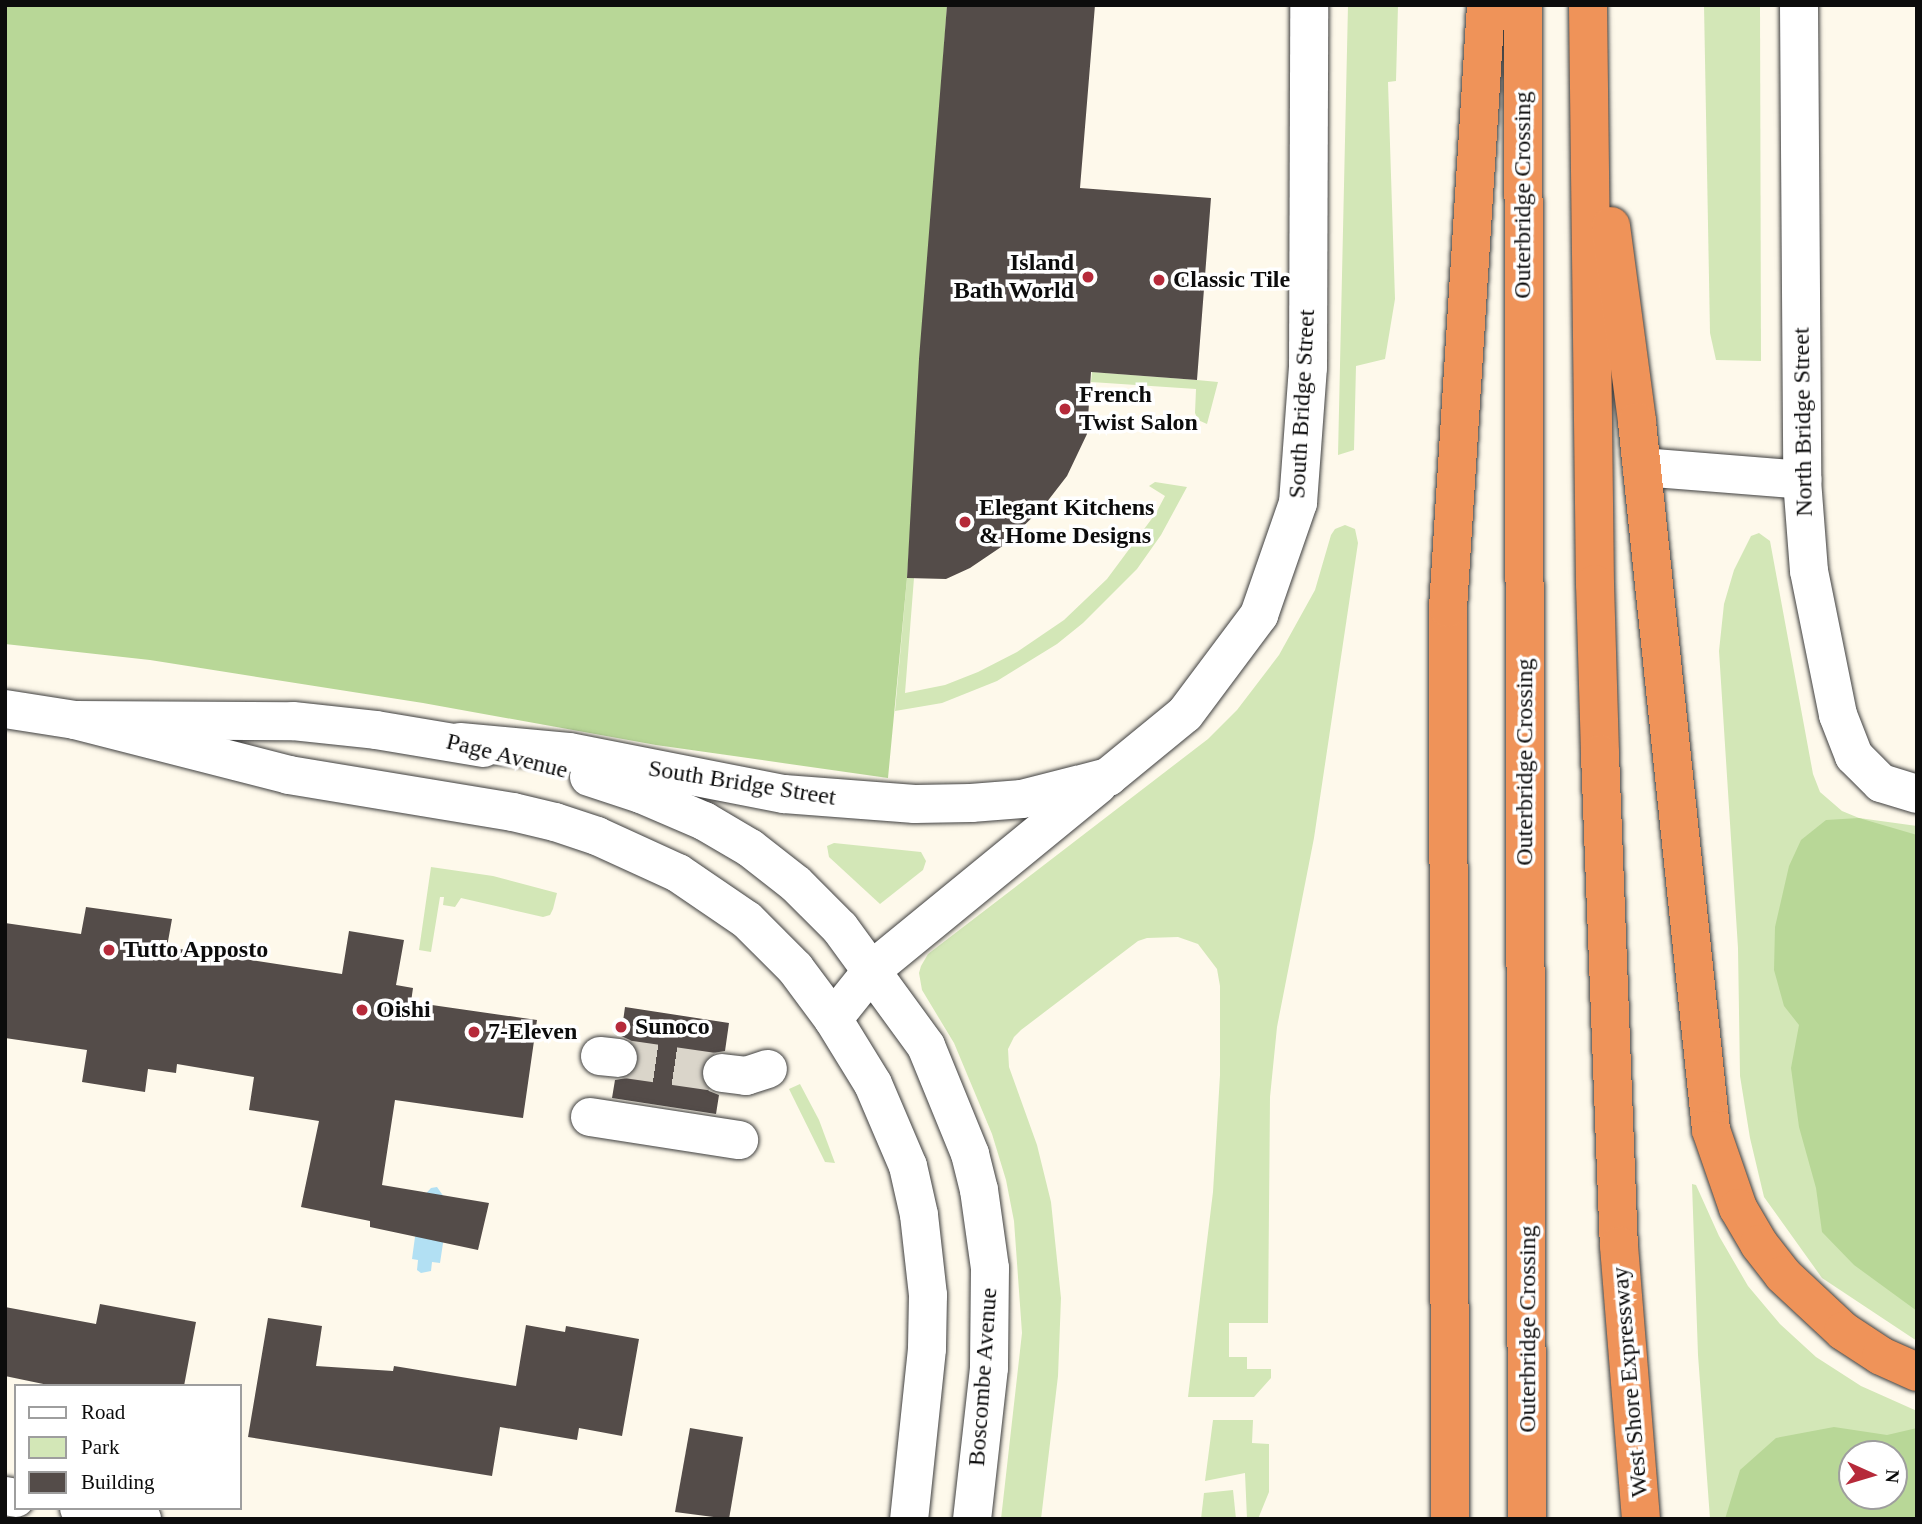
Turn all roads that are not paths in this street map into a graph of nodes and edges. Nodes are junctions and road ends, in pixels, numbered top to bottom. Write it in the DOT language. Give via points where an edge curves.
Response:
graph roads {
  1 [pos="1309,5"];
  2 [pos="1486,5"];
  3 [pos="1523,5"];
  4 [pos="1588,5"];
  5 [pos="1799,5"];
  6 [pos="1588,49"];
  7 [pos="1642,467"];
  8 [pos="1802,480"];
  9 [pos="5,709"];
  10 [pos="75,720"];
  11 [pos="460,742"];
  12 [pos="1108,777"];
  13 [pos="1917,794"];
  14 [pos="873,969"];
  15 [pos="833,1019"];
  16 [pos="1448,1034"];
  17 [pos="768,1069"];
  18 [pos="722,1073"];
  19 [pos="590,1117"];
  20 [pos="739,1140"];
  21 [pos="1619,1246"];
  22 [pos="1917,1372"];
  23 [pos="90,1510"];
  24 [pos="142,1519"];
  25 [pos="909,1519"];
  26 [pos="972,1519"];
  27 [pos="1426,1519"];
  28 [pos="1450,1519"];
  29 [pos="1527,1519"];
  30 [pos="1619,1519"];
  31 [pos="1641,1519"];
  1 -- 12 [label="street, South Bridge Street" via="1308,368 1298,503 1259,615 1185,715"];
  2 -- 16 [label="highway" via="1448,608"];
  3 -- 29 [label="highway, Outerbridge Crossing"];
  4 -- 6 [label="highway"];
  5 -- 8 [label="street, North Bridge Street"];
  6 -- 7 [label="highway"];
  6 -- 21 [label="highway" via="1595,584"];
  7 -- 8 [label="street"];
  7 -- 22 [label="highway" via="1705,1090 1723,1171 1759,1244 1808,1302 1881,1356"];
  8 -- 13 [label="street, North Bridge Street" via="1809,571 1846,738 1854,756 1881,783"];
  9 -- 10 [label="street, Page Avenue"];
  10 -- 11 [label="street, Page Avenue" via="293,721"];
  10 -- 15 [label="street, Page Avenue" via="289,775 513,812 597,836 678,873 747,920 795,968"];
  11 -- 12 [label="street, South Bridge Street" via="569,752 784,794 915,804 1022,799"];
  11 -- 14 [label="street, Page Avenue" via="565,769 704,821 750,848 796,884 841,928"];
  12 -- 14 [label="street, South Bridge Street"];
  14 -- 15 [label="street, South Bridge Street"];
  14 -- 26 [label="street, Boscombe Avenue" via="926,1046 957,1117 979,1190 990,1268 991,1317"];
  15 -- 25 [label="street" via="892,1125 908,1166 919,1215 928,1295 927,1349"];
  16 -- 27 [label="highway" via="1424,1245"];
  16 -- 28 [label="highway"];
  17 -- 18 [label="street" via="746,1076"];
  19 -- 20 [label="street"];
  21 -- 30 [label="highway"];
  21 -- 31 [label="highway, West Shore Expressway"];
  23 -- 24 [label="street"];
}
